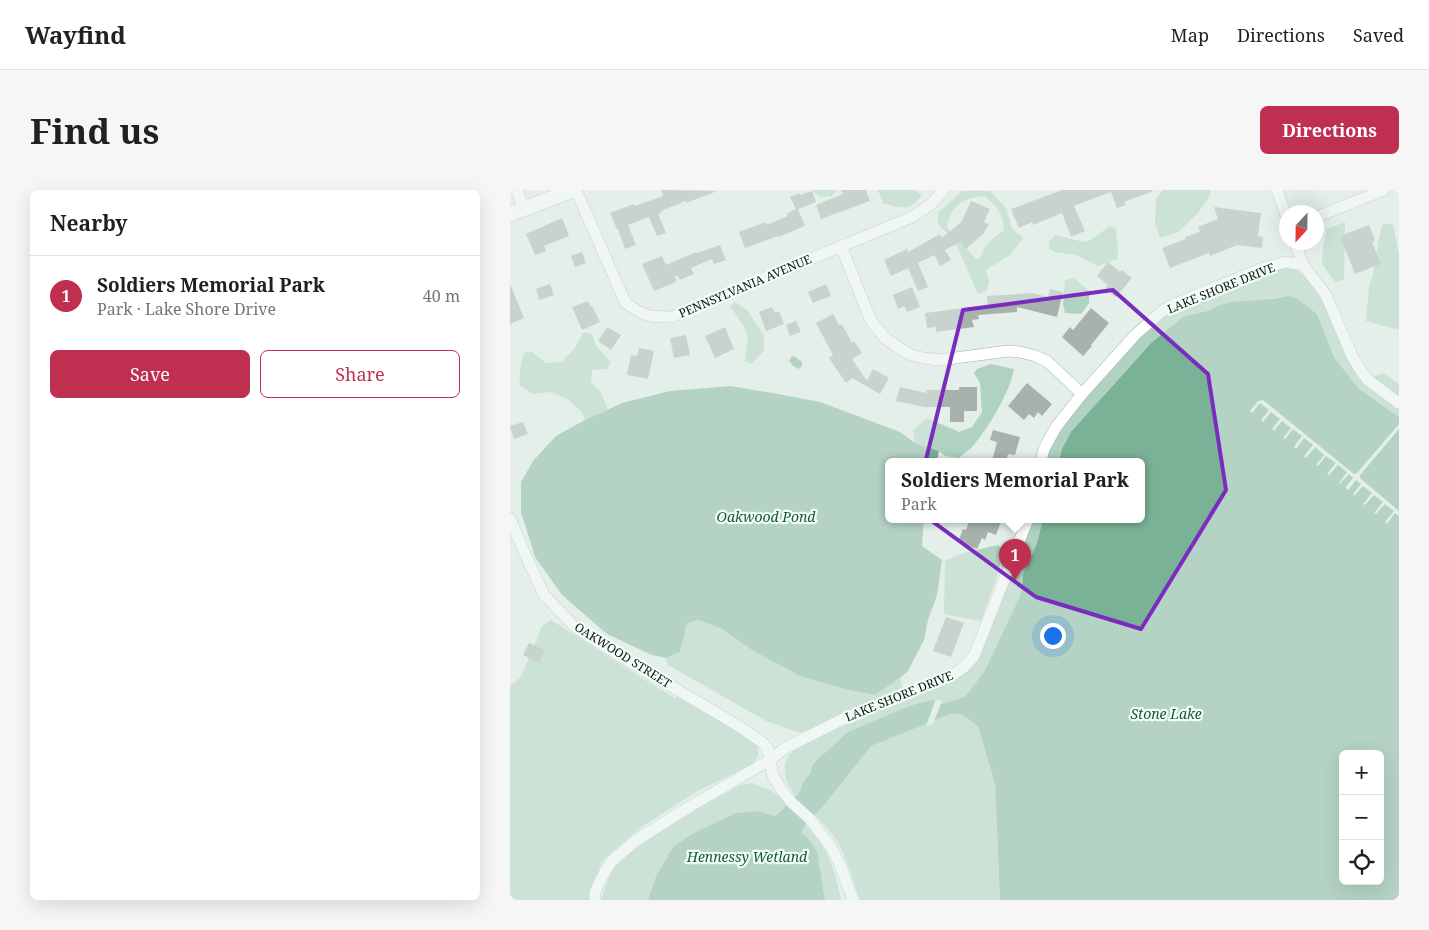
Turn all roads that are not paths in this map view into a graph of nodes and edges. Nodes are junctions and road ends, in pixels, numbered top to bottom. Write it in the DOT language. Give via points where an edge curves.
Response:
graph roads {
  1 [pos="517,190"];
  2 [pos="575,190"];
  3 [pos="944,190"];
  4 [pos="1277,190"];
  5 [pos="1384,190"];
  6 [pos="1282,205"];
  7 [pos="517,212"];
  8 [pos="1324,214"];
  9 [pos="841,246"];
  10 [pos="1299,250"];
  11 [pos="1304,265"];
  12 [pos="1082,394"];
  13 [pos="1399,403"];
  14 [pos="1042,458"];
  15 [pos="510,518"];
  16 [pos="1026,523"];
  17 [pos="770,760"];
  18 [pos="595,900"];
  19 [pos="853,900"];
  1 -- 7 [label="street"];
  2 -- 7 [label="street"];
  2 -- 9 [label="street, PENNSYLVANIA AVENUE" via="625,302 637,312 651,317 671,317"];
  3 -- 9 [label="street, PENNSYLVANIA AVENUE" via="930,206 912,217"];
  4 -- 6 [label="street"];
  5 -- 8 [label="street"];
  9 -- 12 [label="street" via="871,321 885,338 899,348 911,355 940,360 1008,351 1036,356 1048,362"];
  10 -- 11 [label="street"];
  11 -- 12 [label="street, LAKE SHORE DRIVE" via="1286,262 1260,269 1174,304 1135,335"];
  11 -- 13 [label="street" via="1326,294 1360,371"];
  12 -- 14 [label="street, LAKE SHORE DRIVE" via="1056,428"];
  15 -- 17 [label="street, OAKWOOD STREET" via="544,595 575,627 764,743"];
  16 -- 17 [label="street, LAKE SHORE DRIVE" via="969,663 951,676 845,718 785,748"];
  17 -- 18 [label="street, LAKE SHORE DRIVE" via="635,841 611,862 595,892"];
  17 -- 19 [label="street, OAKWOOD STREET" via="773,776 781,789 831,847"];
}
